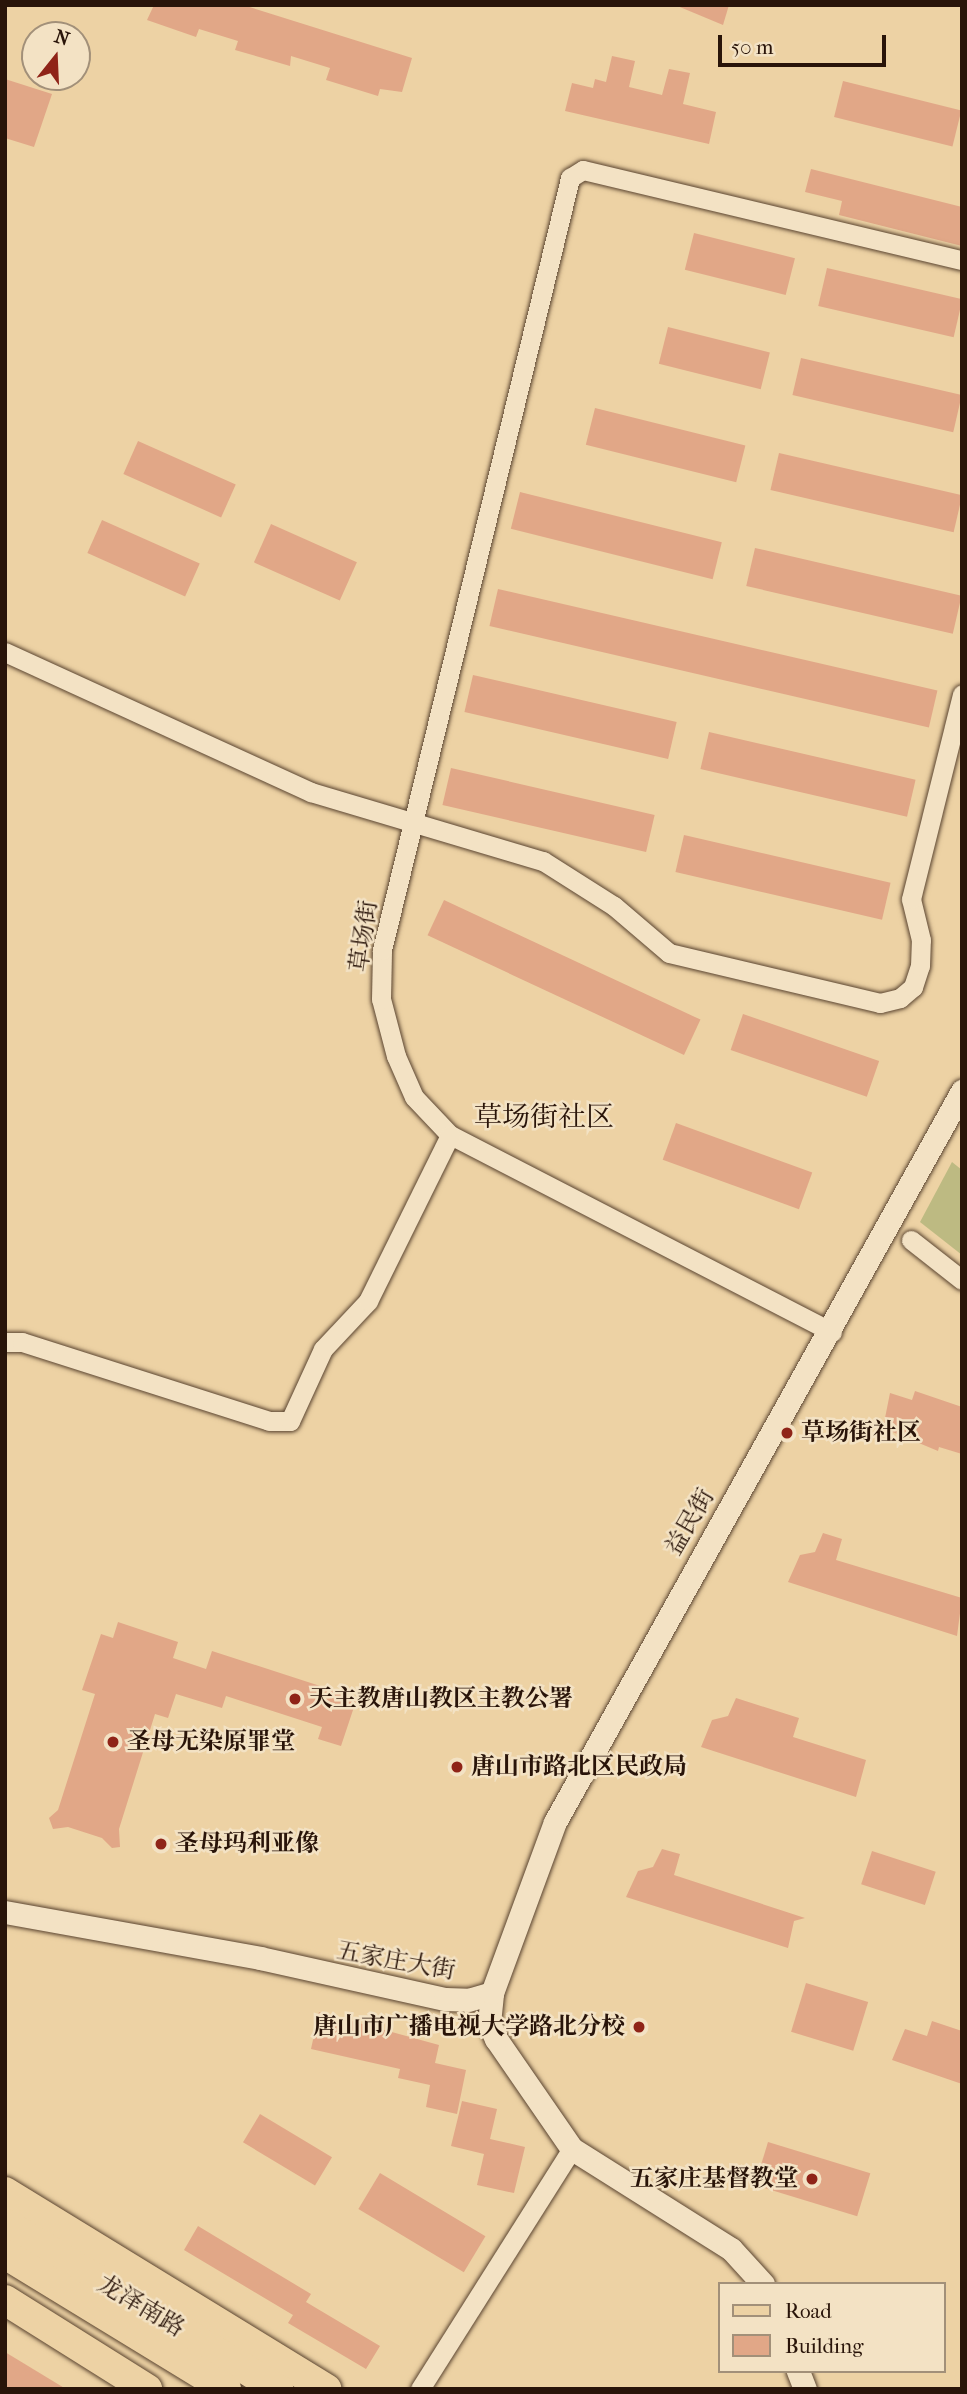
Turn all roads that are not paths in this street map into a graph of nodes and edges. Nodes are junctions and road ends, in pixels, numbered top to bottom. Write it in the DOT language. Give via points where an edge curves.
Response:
graph roads {
  1 [pos="962,260"];
  2 [pos="5,652"];
  3 [pos="962,694"];
  4 [pos="411,821"];
  5 [pos="962,1091"];
  6 [pos="450,1135"];
  7 [pos="911,1240"];
  8 [pos="962,1280"];
  9 [pos="832,1332"];
  10 [pos="5,1342"];
  11 [pos="5,1912"];
  12 [pos="492,1993"];
  13 [pos="572,2149"];
  14 [pos="5,2192"];
  15 [pos="5,2222"];
  16 [pos="5,2254"];
  17 [pos="761,2282"];
  18 [pos="5,2300"];
  19 [pos="147,2389"];
  20 [pos="226,2389"];
  21 [pos="278,2389"];
  22 [pos="327,2389"];
  23 [pos="420,2389"];
  1 -- 4 [label="street, 草场街" via="583,170 570,178"];
  2 -- 4 [label="street" via="311,792"];
  3 -- 4 [label="street" via="911,899 921,940 920,966 913,987 900,998 880,1003 669,953 614,906 543,860"];
  4 -- 6 [label="street, 草场街" via="382,950 381,999 414,1097"];
  5 -- 9 [label="street, 益民街"];
  6 -- 9 [label="street, 草场街"];
  6 -- 10 [label="street" via="368,1301 323,1349 290,1421 269,1421 22,1342"];
  7 -- 8 [label="street"];
  9 -- 12 [label="street, 益民街" via="657,1631 555,1822"];
  11 -- 12 [label="street, 五家庄大街" via="260,1958 445,1998 468,2000"];
  12 -- 13 [label="street" via="489,2024 496,2039"];
  13 -- 17 [label="street" via="732,2249"];
  13 -- 23 [label="street"];
  14 -- 22 [label="main road"];
  15 -- 21 [label="main road, 龙泽南路"];
  16 -- 20 [label="main road, 龙泽南路"];
  18 -- 19 [label="main road"];
}
